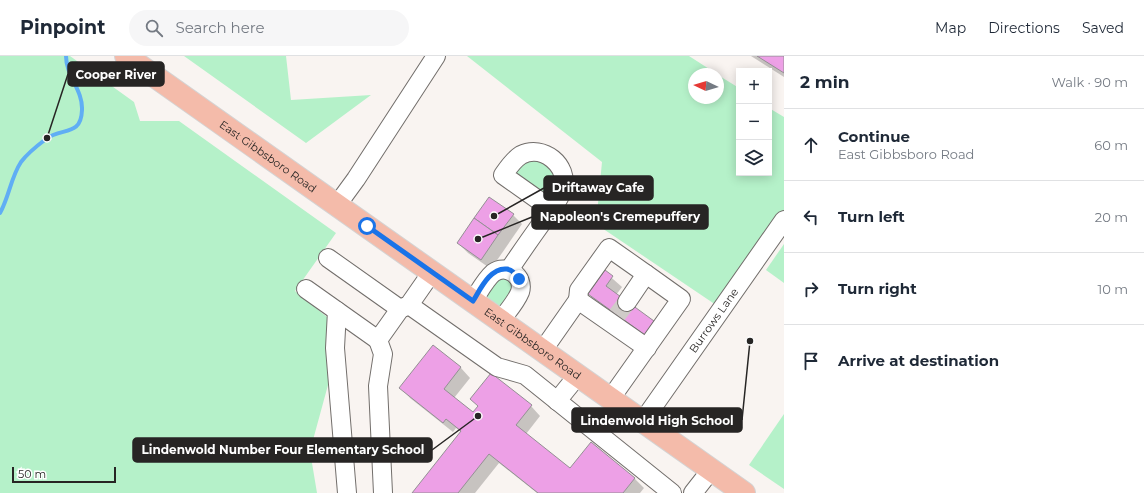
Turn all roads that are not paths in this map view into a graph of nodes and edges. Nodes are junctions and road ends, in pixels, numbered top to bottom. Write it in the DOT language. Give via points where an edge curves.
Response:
graph roads {
  1 [pos="126,56"];
  2 [pos="436,56"];
  3 [pos="337,205"];
  4 [pos="551,210"];
  5 [pos="784,220"];
  6 [pos="328,258"];
  7 [pos="509,270"];
  8 [pos="432,272"];
  9 [pos="646,274"];
  10 [pos="306,289"];
  11 [pos="578,300"];
  12 [pos="473,301"];
  13 [pos="404,307"];
  14 [pos="338,311"];
  15 [pos="619,314"];
  16 [pos="501,320"];
  17 [pos="378,340"];
  18 [pos="646,348"];
  19 [pos="543,350"];
  20 [pos="578,375"];
  21 [pos="611,398"];
  22 [pos="557,401"];
  23 [pos="643,421"];
  24 [pos="711,470"];
  25 [pos="347,493"];
  26 [pos="383,493"];
  27 [pos="672,493"];
  28 [pos="693,493"];
  29 [pos="744,493"];
  1 -- 3 [label="main road, East Gibbsboro Road"];
  2 -- 3 [label="lane"];
  3 -- 8 [label="main road, East Gibbsboro Road"];
  4 -- 7 [label="lane"];
  5 -- 23 [label="lane, Burrows Lane"];
  6 -- 13 [label="lane"];
  7 -- 12 [label="lane" via="494,272"];
  7 -- 16 [label="lane" via="517,276 521,288"];
  8 -- 12 [label="main road, East Gibbsboro Road"];
  8 -- 13 [label="lane"];
  9 -- 11 [label="lane" via="609,248 579,290"];
  9 -- 15 [label="lane"];
  9 -- 18 [label="lane" via="681,299"];
  10 -- 14 [label="lane"];
  11 -- 15 [label="lane"];
  11 -- 19 [label="lane"];
  12 -- 16 [label="main road, East Gibbsboro Road"];
  13 -- 17 [label="lane"];
  13 -- 22 [label="lane" via="497,367 525,376"];
  14 -- 17 [label="lane"];
  14 -- 25 [label="lane" via="335,348"];
  15 -- 18 [label="lane"];
  16 -- 19 [label="main road, East Gibbsboro Road"];
  17 -- 26 [label="lane" via="383,354 378,386"];
  18 -- 21 [label="lane"];
  19 -- 20 [label="main road, East Gibbsboro Road"];
  20 -- 21 [label="main road, East Gibbsboro Road"];
  20 -- 22 [label="lane"];
  21 -- 23 [label="main road, East Gibbsboro Road"];
  22 -- 27 [label="lane"];
  23 -- 24 [label="main road, East Gibbsboro Road"];
  24 -- 28 [label="lane"];
  24 -- 29 [label="main road, East Gibbsboro Road"];
}
